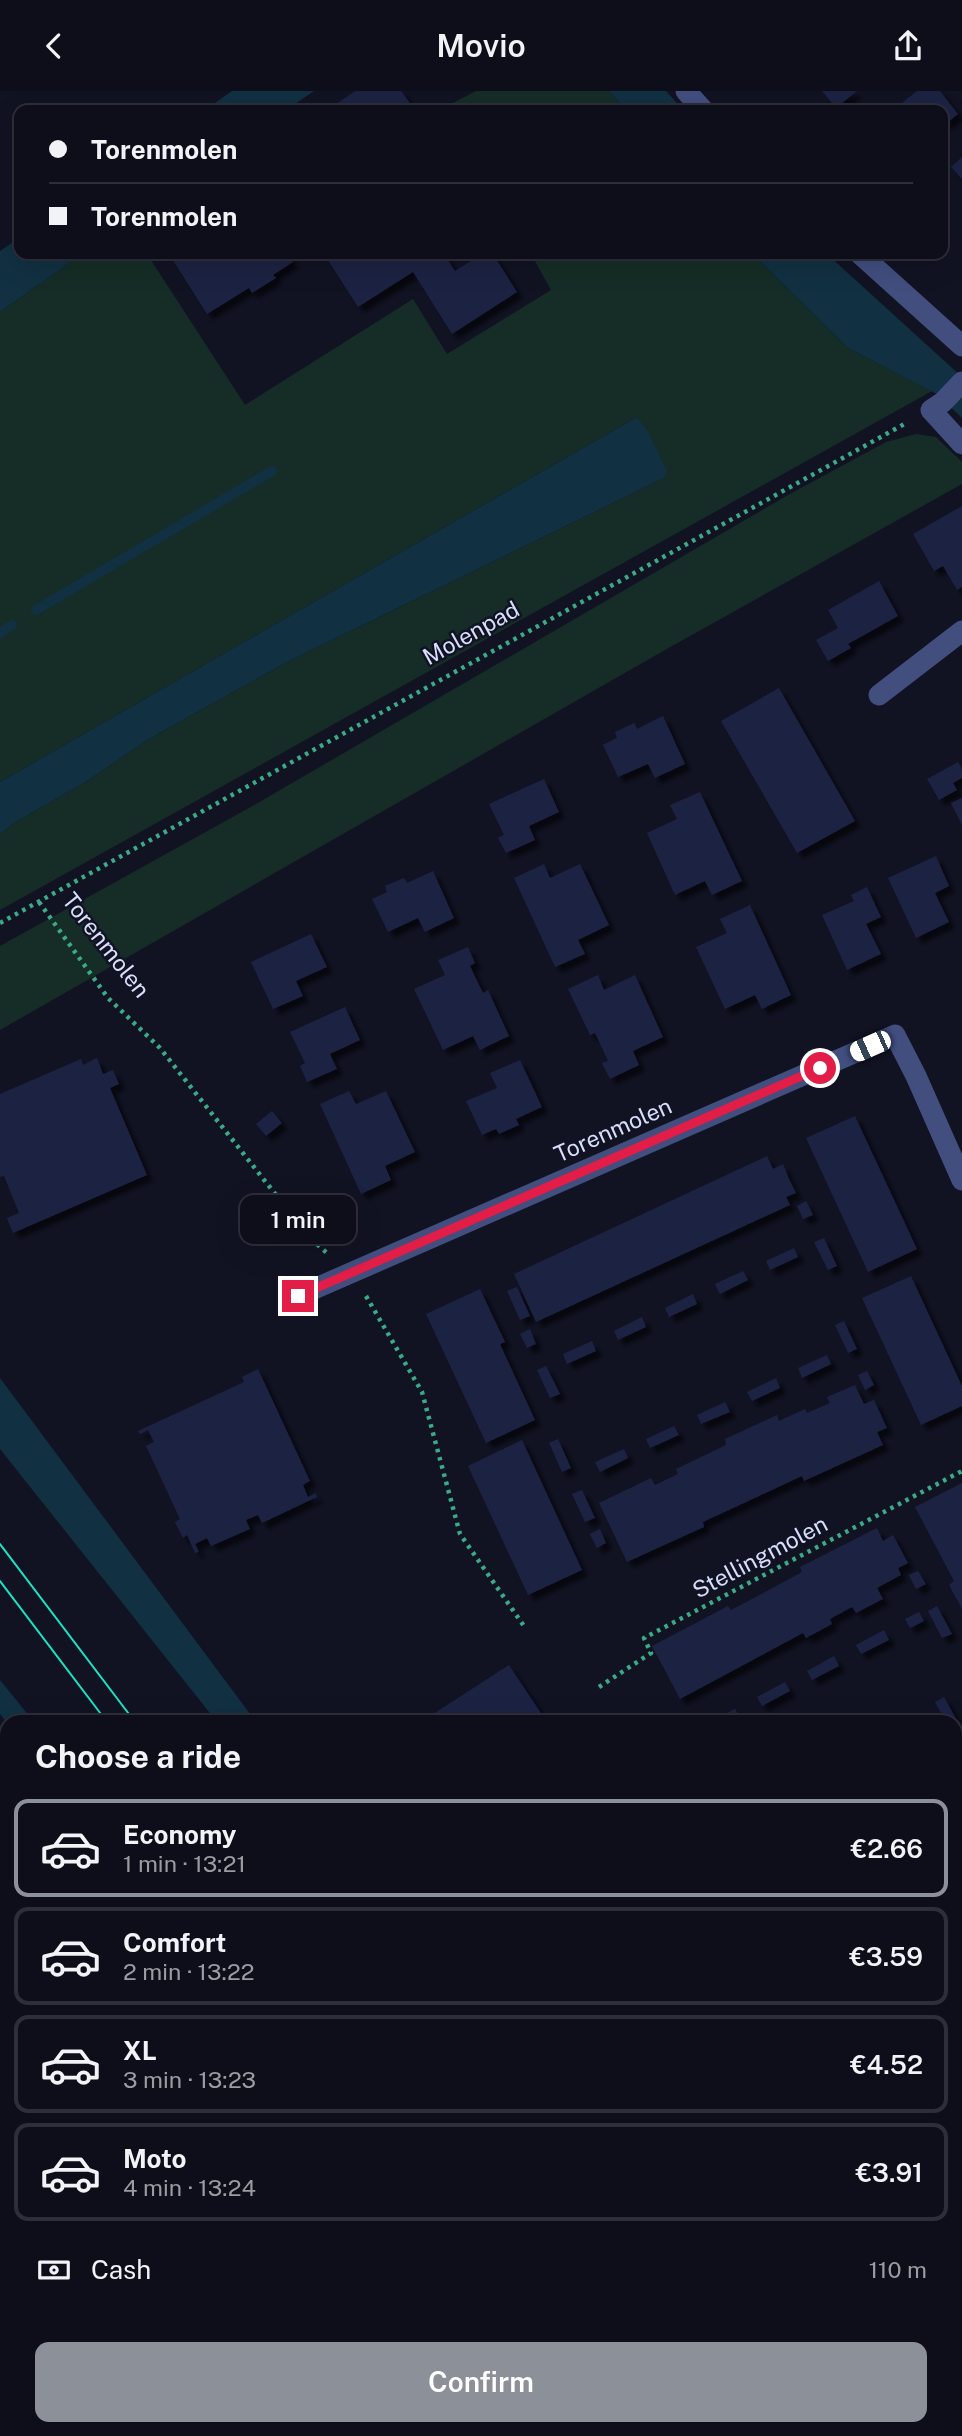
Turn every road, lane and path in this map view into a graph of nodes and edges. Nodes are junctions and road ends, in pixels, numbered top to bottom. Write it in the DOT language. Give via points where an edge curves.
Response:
graph roads {
  1 [pos="686,91"];
  2 [pos="699,105"];
  3 [pos="866,259"];
  4 [pos="962,346"];
  5 [pos="962,382"];
  6 [pos="937,406"];
  7 [pos="962,444"];
  8 [pos="962,631"];
  9 [pos="879,695"];
  10 [pos="38,902"];
  11 [pos="0,923"];
  12 [pos="962,1180"];
  13 [pos="353,1272"];
  14 [pos="298,1296"];
  15 [pos="962,1471"];
  16 [pos="526,1629"];
  17 [pos="599,1687"];
  1 -- 2 [label="street"];
  3 -- 4 [label="street"];
  5 -- 6 [label="street"];
  6 -- 7 [label="street"];
  6 -- 10 [label="path, Molenpad"];
  8 -- 9 [label="street"];
  10 -- 11 [label="path, Molenpad"];
  10 -- 13 [label="path, Torenmolen" via="108,998 160,1048 310,1238"];
  12 -- 13 [label="street, Torenmolen" via="895,1035"];
  13 -- 14 [label="street, Torenmolen"];
  13 -- 16 [label="path, Torenmolen" via="422,1392 460,1534"];
  15 -- 17 [label="path, Stellingmolen" via="644,1638 651,1653"];
}
